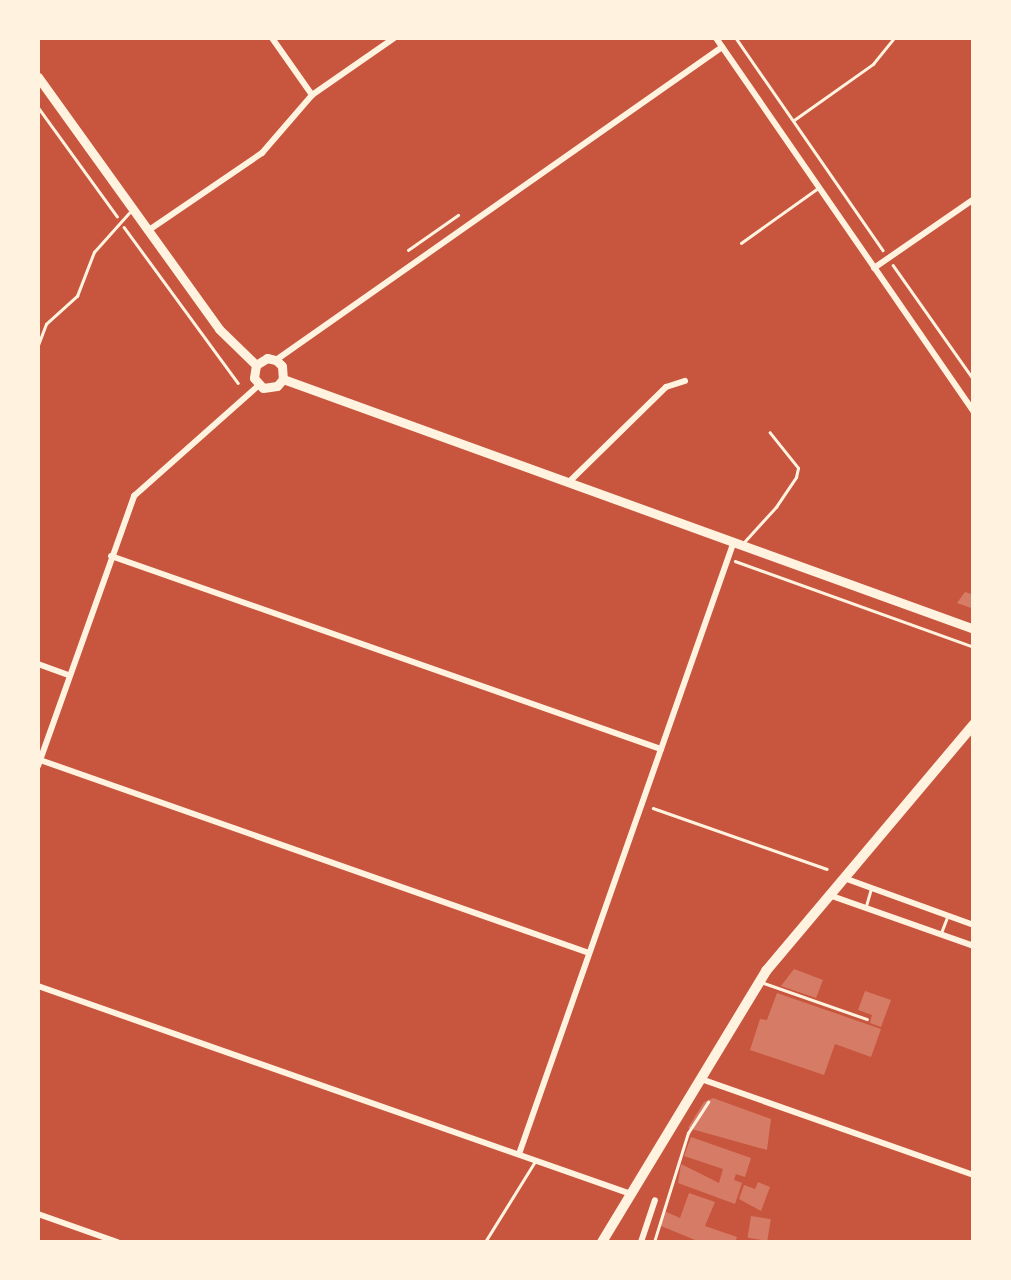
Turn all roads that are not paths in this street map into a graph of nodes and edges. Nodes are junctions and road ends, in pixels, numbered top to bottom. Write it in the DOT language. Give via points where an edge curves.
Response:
graph roads {
  1 [pos="272,38"];
  2 [pos="394,38"];
  3 [pos="716,38"];
  4 [pos="722,47"];
  5 [pos="38,77"];
  6 [pos="312,95"];
  7 [pos="819,187"];
  8 [pos="974,199"];
  9 [pos="133,208"];
  10 [pos="149,230"];
  11 [pos="741,243"];
  12 [pos="874,268"];
  13 [pos="38,345"];
  14 [pos="276,360"];
  15 [pos="256,365"];
  16 [pos="283,379"];
  17 [pos="685,381"];
  18 [pos="258,385"];
  19 [pos="974,412"];
  20 [pos="770,433"];
  21 [pos="569,482"];
  22 [pos="737,545"];
  23 [pos="111,556"];
  24 [pos="974,629"];
  25 [pos="38,664"];
  26 [pos="69,676"];
  27 [pos="974,724"];
  28 [pos="661,750"];
  29 [pos="38,763"];
  30 [pos="843,878"];
  31 [pos="872,888"];
  32 [pos="828,895"];
  33 [pos="865,908"];
  34 [pos="947,916"];
  35 [pos="974,925"];
  36 [pos="940,934"];
  37 [pos="974,946"];
  38 [pos="589,954"];
  39 [pos="759,982"];
  40 [pos="38,986"];
  41 [pos="866,1019"];
  42 [pos="700,1078"];
  43 [pos="519,1154"];
  44 [pos="536,1160"];
  45 [pos="974,1175"];
  46 [pos="630,1194"];
  47 [pos="655,1200"];
  48 [pos="38,1214"];
  49 [pos="117,1242"];
  50 [pos="486,1242"];
  51 [pos="602,1242"];
  52 [pos="641,1242"];
  1 -- 6 [label="street"];
  2 -- 6 [label="street"];
  3 -- 4 [label="street"];
  4 -- 7 [label="street"];
  4 -- 14 [label="street"];
  5 -- 9 [label="main road"];
  6 -- 10 [label="street" via="262,153"];
  7 -- 11 [label="lane"];
  7 -- 12 [label="street"];
  8 -- 12 [label="street"];
  9 -- 10 [label="main road"];
  9 -- 13 [label="lane" via="94,252 77,296 46,324"];
  10 -- 15 [label="main road" via="219,328"];
  12 -- 19 [label="street"];
  14 -- 15 [label="main road"];
  14 -- 16 [label="main road"];
  15 -- 18 [label="main road"];
  16 -- 18 [label="main road" via="272,388"];
  16 -- 21 [label="main road"];
  17 -- 21 [label="street" via="666,388"];
  18 -- 23 [label="street" via="142,487"];
  20 -- 22 [label="lane" via="798,468 796,477 776,508"];
  21 -- 22 [label="main road"];
  22 -- 24 [label="main road"];
  22 -- 28 [label="street"];
  23 -- 26 [label="street"];
  23 -- 28 [label="street"];
  25 -- 26 [label="street"];
  26 -- 29 [label="street"];
  27 -- 30 [label="highway"];
  28 -- 38 [label="street"];
  29 -- 38 [label="street"];
  30 -- 31 [label="street"];
  30 -- 32 [label="highway"];
  31 -- 33 [label="lane"];
  31 -- 34 [label="street"];
  32 -- 33 [label="street"];
  32 -- 39 [label="highway"];
  33 -- 36 [label="street"];
  34 -- 35 [label="street"];
  34 -- 36 [label="lane"];
  36 -- 37 [label="street"];
  38 -- 43 [label="street"];
  39 -- 41 [label="lane"];
  39 -- 42 [label="highway"];
  40 -- 43 [label="street"];
  42 -- 45 [label="street"];
  42 -- 46 [label="highway"];
  43 -- 44 [label="street"];
  44 -- 46 [label="street"];
  44 -- 50 [label="lane"];
  46 -- 51 [label="highway"];
  47 -- 52 [label="street"];
  48 -- 49 [label="street"];
}
